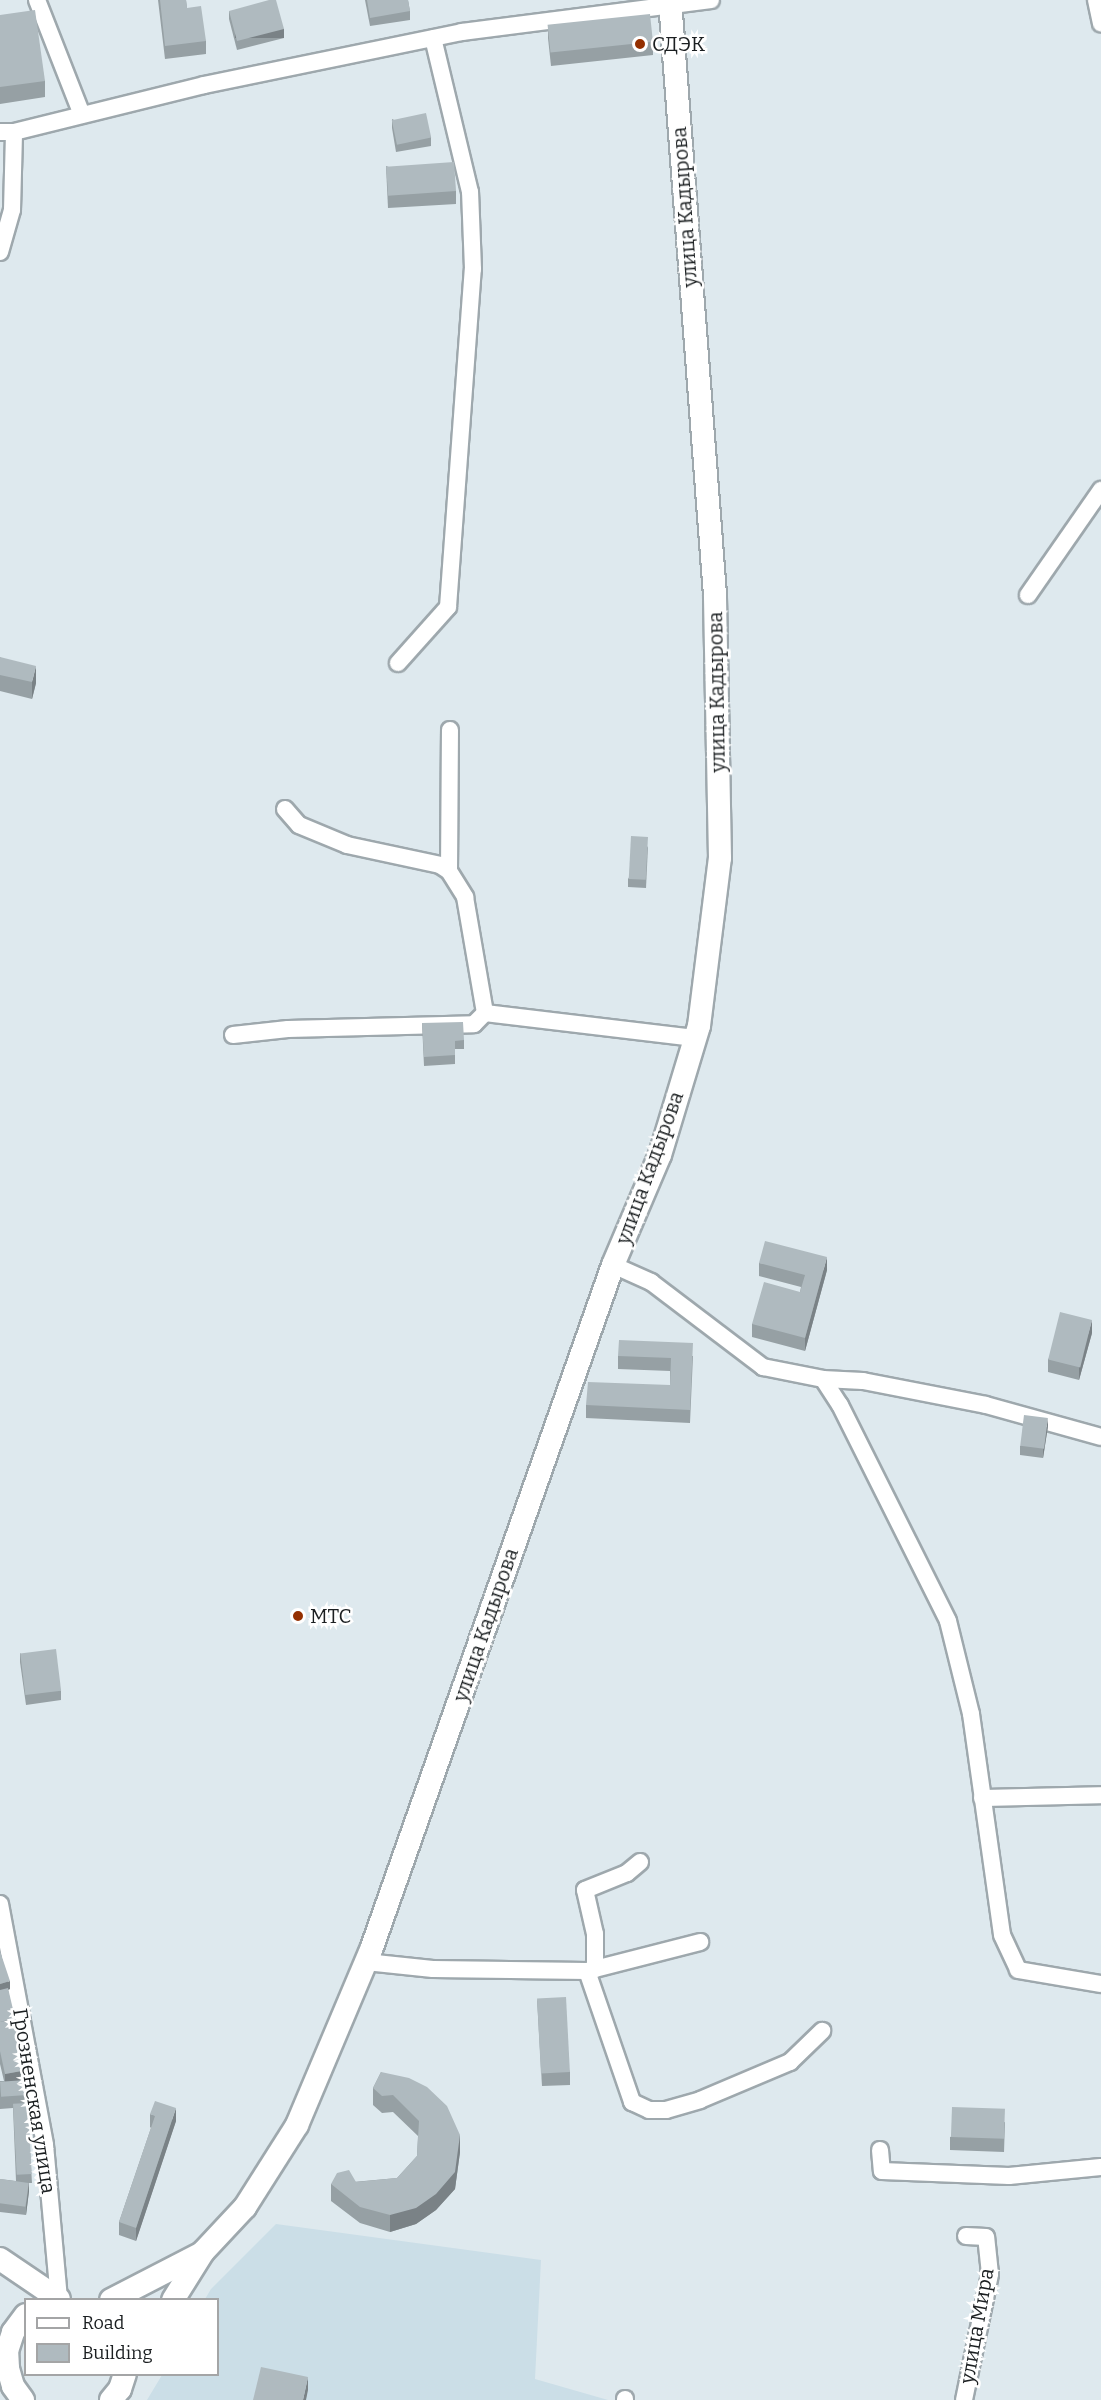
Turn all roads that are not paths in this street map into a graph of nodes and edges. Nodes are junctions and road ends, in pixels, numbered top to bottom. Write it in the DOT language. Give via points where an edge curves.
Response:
graph roads {
  1 [pos="37,0"];
  2 [pos="711,0"];
  3 [pos="1096,0"];
  4 [pos="670,2"];
  5 [pos="1101,23"];
  6 [pos="433,38"];
  7 [pos="82,115"];
  8 [pos="7,132"];
  9 [pos="0,252"];
  10 [pos="1101,490"];
  11 [pos="1028,595"];
  12 [pos="398,663"];
  13 [pos="450,730"];
  14 [pos="285,809"];
  15 [pos="449,871"];
  16 [pos="484,1013"];
  17 [pos="233,1035"];
  18 [pos="696,1038"];
  19 [pos="613,1265"];
  20 [pos="824,1379"];
  21 [pos="1101,1437"];
  22 [pos="1101,1795"];
  23 [pos="982,1798"];
  24 [pos="640,1862"];
  25 [pos="0,1904"];
  26 [pos="700,1942"];
  27 [pos="366,1962"];
  28 [pos="591,1970"];
  29 [pos="1101,1984"];
  30 [pos="822,2031"];
  31 [pos="880,2150"];
  32 [pos="1101,2167"];
  33 [pos="966,2236"];
  34 [pos="203,2252"];
  35 [pos="0,2259"];
  36 [pos="62,2298"];
  37 [pos="64,2298"];
  38 [pos="115,2298"];
  39 [pos="174,2298"];
  40 [pos="24,2318"];
  41 [pos="4,2345"];
  42 [pos="17,2395"];
  43 [pos="964,2400"];
  1 -- 7 [label="street"];
  2 -- 4 [label="street"];
  3 -- 5 [label="street"];
  4 -- 6 [label="street"];
  4 -- 18 [label="street, улица Кадырова" via="715,595 720,858"];
  6 -- 7 [label="street" via="204,85"];
  6 -- 12 [label="street" via="470,192 473,269 448,607"];
  7 -- 8 [label="street"];
  8 -- 9 [label="street" via="12,210"];
  10 -- 11 [label="street"];
  13 -- 15 [label="street"];
  14 -- 15 [label="street" via="299,825 347,845 440,865"];
  15 -- 16 [label="street" via="465,897"];
  16 -- 17 [label="street" via="474,1023 288,1029"];
  16 -- 18 [label="street"];
  18 -- 19 [label="street, улица Кадырова" via="660,1155"];
  19 -- 20 [label="street" via="651,1282 763,1367"];
  19 -- 27 [label="street, улица Кадырова"];
  20 -- 21 [label="street" via="863,1381 986,1405"];
  20 -- 23 [label="street" via="948,1621 971,1714"];
  22 -- 23 [label="street"];
  23 -- 29 [label="street" via="1002,1935 1018,1970"];
  24 -- 28 [label="street" via="627,1874 585,1890 595,1935"];
  25 -- 37 [label="street, Грозненская улица" via="45,2145"];
  26 -- 28 [label="street"];
  27 -- 28 [label="street" via="433,1969"];
  27 -- 34 [label="street, улица Кадырова" via="297,2125 245,2207"];
  28 -- 30 [label="street" via="633,2102 649,2110 666,2110 700,2100 790,2061"];
  31 -- 32 [label="street" via="882,2171 1009,2176"];
  33 -- 43 [label="street, улица Мира" via="986,2237 990,2274"];
  34 -- 38 [label="street, улица Кадырова"];
  34 -- 39 [label="street, улица Кадырова"];
  35 -- 36 [label="street"];
  40 -- 41 [label="street"];
  41 -- 42 [label="street"];
}
